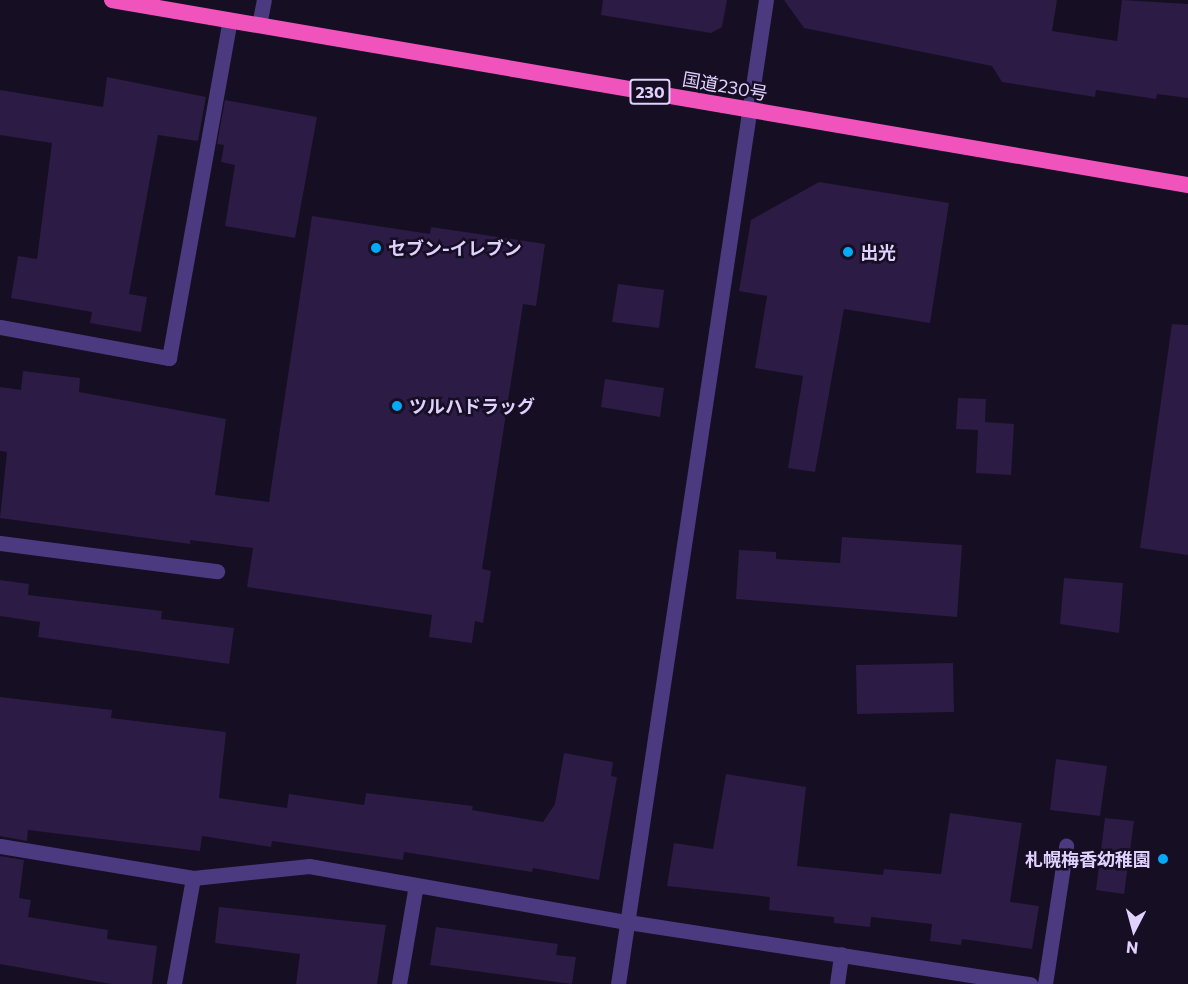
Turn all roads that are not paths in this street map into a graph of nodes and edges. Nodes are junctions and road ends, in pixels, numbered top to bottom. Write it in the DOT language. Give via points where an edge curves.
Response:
graph roads {
  1 [pos="112,0"];
  2 [pos="264,0"];
  3 [pos="766,0"];
  4 [pos="230,20"];
  5 [pos="259,25"];
  6 [pos="747,110"];
  7 [pos="1188,184"];
  8 [pos="0,327"];
  9 [pos="0,543"];
  10 [pos="218,571"];
  11 [pos="0,846"];
  12 [pos="1066,846"];
  13 [pos="193,878"];
  14 [pos="416,885"];
  15 [pos="628,922"];
  16 [pos="841,954"];
  17 [pos="174,984"];
  18 [pos="399,984"];
  19 [pos="618,984"];
  20 [pos="837,984"];
  21 [pos="1030,984"];
  22 [pos="1045,984"];
  1 -- 4 [label="highway, 国道230号 / 230"];
  2 -- 5 [label="street"];
  3 -- 6 [label="street"];
  4 -- 5 [label="highway, 国道230号 / 230"];
  4 -- 8 [label="street" via="169,358"];
  5 -- 6 [label="highway, 国道230号 / 230"];
  6 -- 7 [label="highway, 国道230号 / 230"];
  6 -- 15 [label="street"];
  9 -- 10 [label="street"];
  11 -- 13 [label="street"];
  12 -- 22 [label="street"];
  13 -- 14 [label="street" via="309,866"];
  13 -- 17 [label="street"];
  14 -- 15 [label="street"];
  14 -- 18 [label="street"];
  15 -- 16 [label="street"];
  15 -- 19 [label="street"];
  16 -- 20 [label="street"];
  16 -- 21 [label="street"];
}
